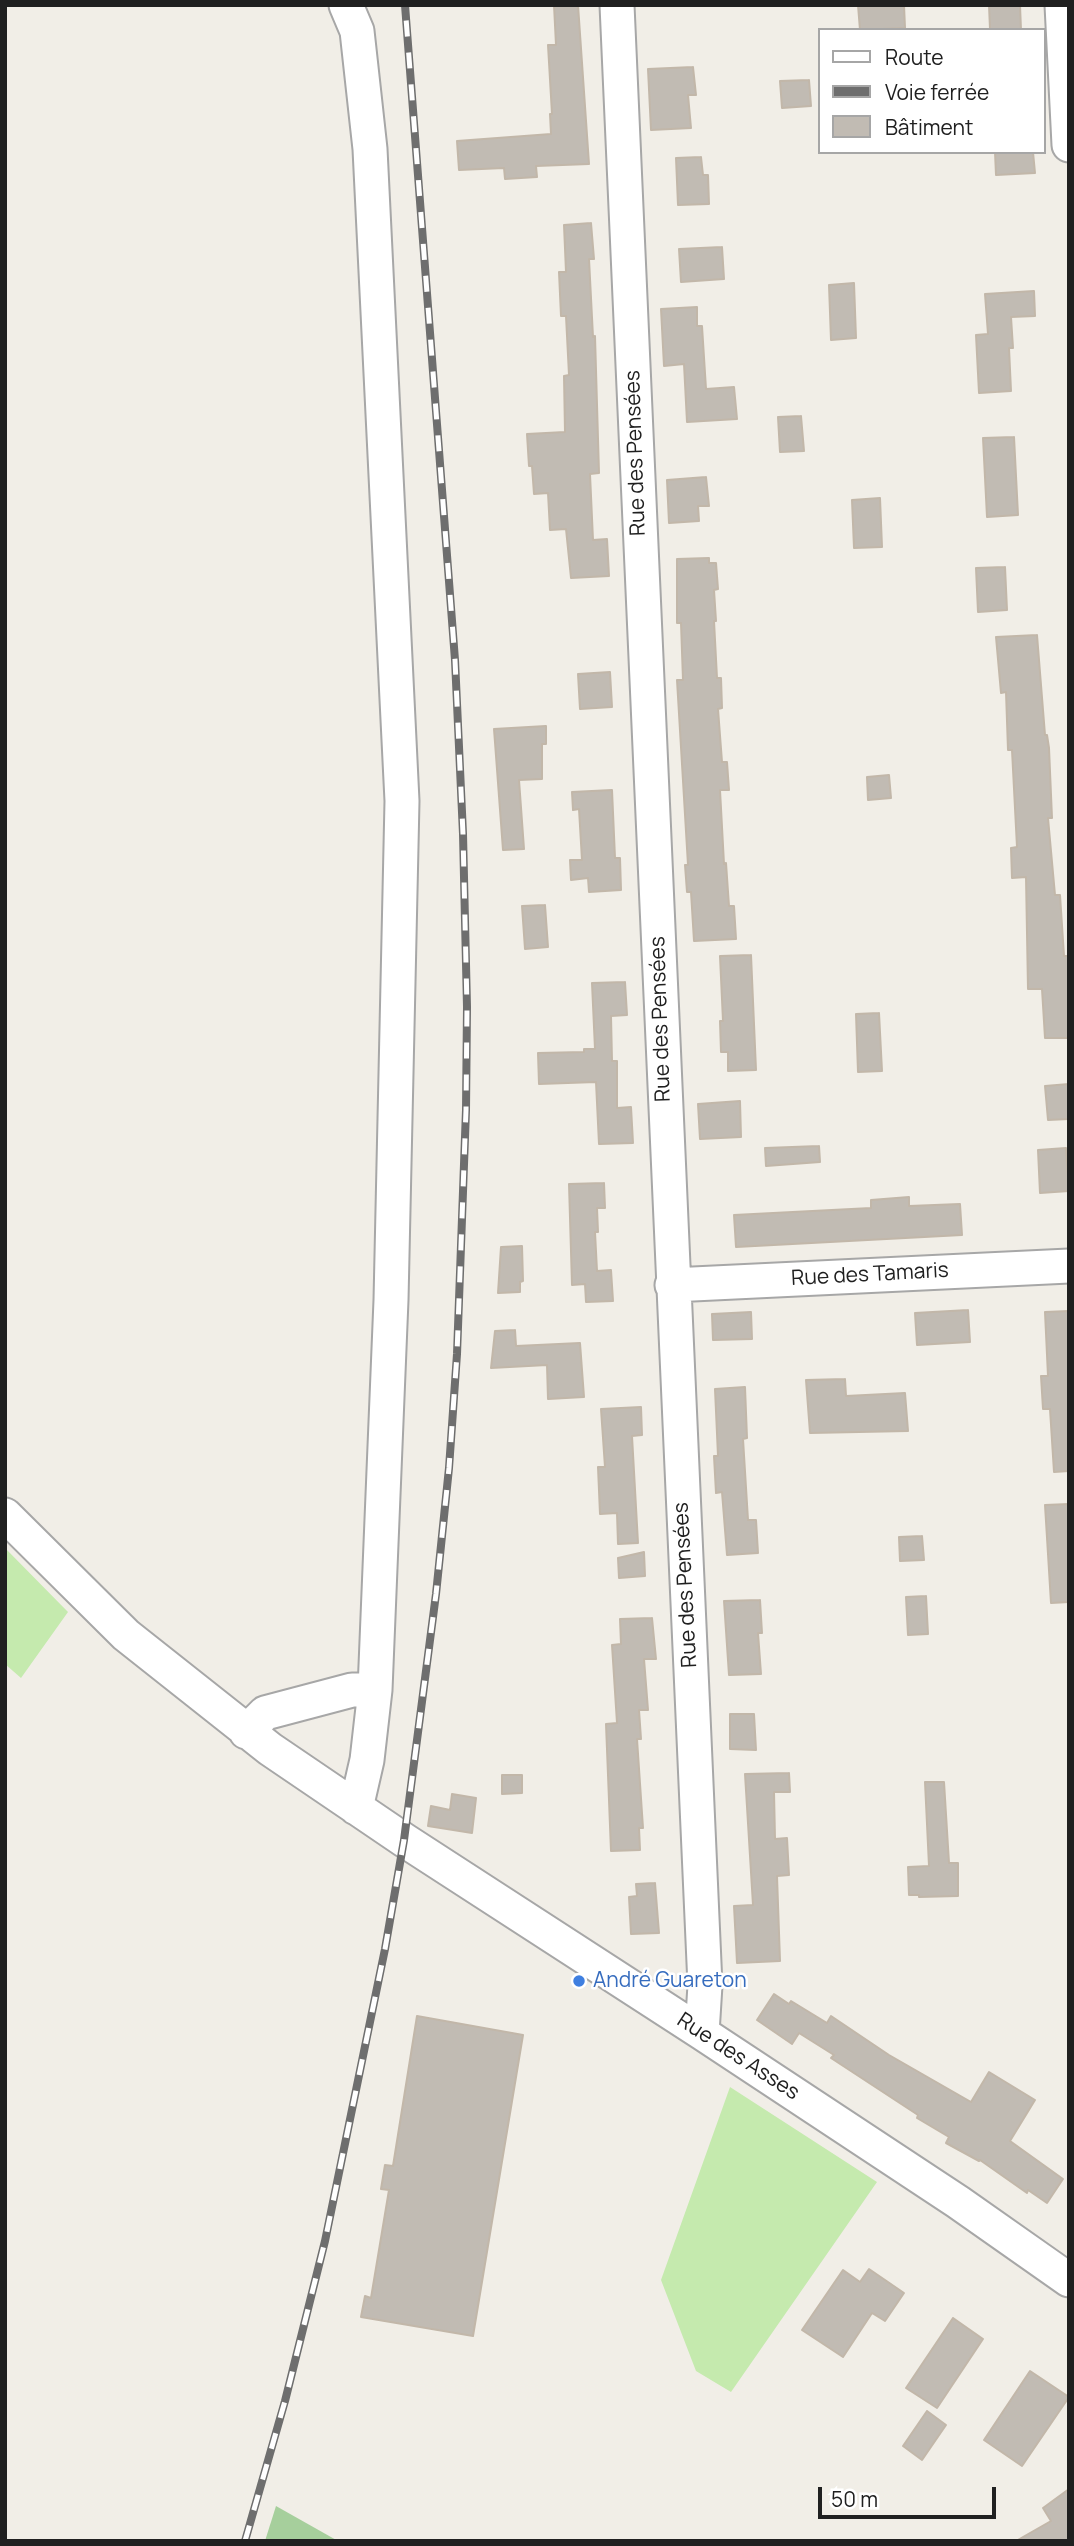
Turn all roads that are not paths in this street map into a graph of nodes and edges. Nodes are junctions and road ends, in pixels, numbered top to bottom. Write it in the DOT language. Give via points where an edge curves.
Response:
graph roads {
  1 [pos="346,5"];
  2 [pos="617,5"];
  3 [pos="1062,5"];
  4 [pos="1069,145"];
  5 [pos="1069,1266"];
  6 [pos="672,1285"];
  7 [pos="5,1516"];
  8 [pos="375,1690"];
  9 [pos="246,1732"];
  10 [pos="356,1808"];
  11 [pos="702,2033"];
  12 [pos="1069,2280"];
  1 -- 8 [label="street" via="357,31 370,149 402,801 391,1300"];
  2 -- 6 [label="street, Rue des Pensées"];
  3 -- 4 [label="street"];
  5 -- 6 [label="street, Rue des Tamaris"];
  6 -- 11 [label="street, Rue des Pensées" via="705,1985"];
  7 -- 9 [label="street, Rue des Asses" via="126,1635"];
  8 -- 9 [label="street" via="352,1690 265,1713"];
  8 -- 10 [label="street"];
  9 -- 10 [label="street, Rue des Asses"];
  10 -- 11 [label="street, Rue des Asses"];
  11 -- 12 [label="street, Rue des Asses"];
}
